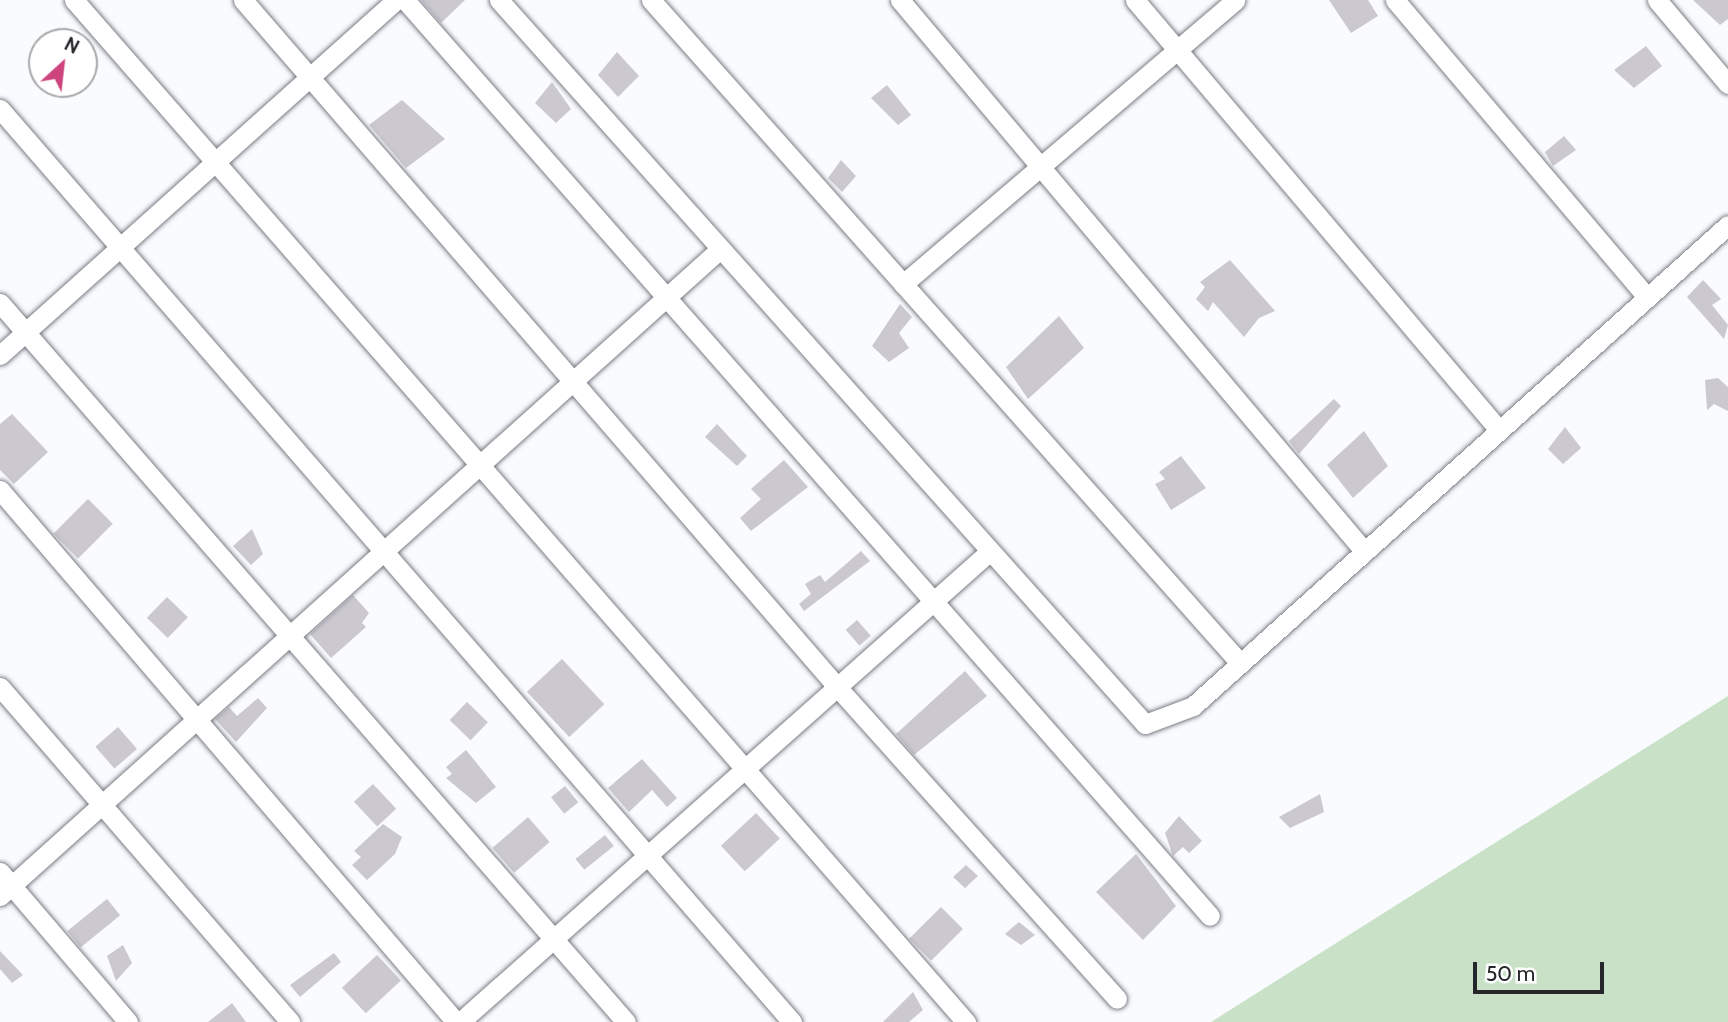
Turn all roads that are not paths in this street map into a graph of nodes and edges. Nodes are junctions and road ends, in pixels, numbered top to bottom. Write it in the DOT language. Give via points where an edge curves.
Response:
graph roads {
  1 [pos="74,0"];
  2 [pos="243,0"];
  3 [pos="396,0"];
  4 [pos="405,0"];
  5 [pos="499,0"];
  6 [pos="651,0"];
  7 [pos="900,0"];
  8 [pos="1135,0"];
  9 [pos="1235,0"];
  10 [pos="1395,0"];
  11 [pos="1657,0"];
  12 [pos="1176,50"];
  13 [pos="307,74"];
  14 [pos="1728,84"];
  15 [pos="0,109"];
  16 [pos="212,161"];
  17 [pos="1040,167"];
  18 [pos="1728,225"];
  19 [pos="116,247"];
  20 [pos="719,250"];
  21 [pos="903,284"];
  22 [pos="1647,297"];
  23 [pos="669,299"];
  24 [pos="0,303"];
  25 [pos="26,333"];
  26 [pos="0,355"];
  27 [pos="577,382"];
  28 [pos="1499,429"];
  29 [pos="479,465"];
  30 [pos="0,490"];
  31 [pos="384,550"];
  32 [pos="1364,551"];
  33 [pos="989,552"];
  34 [pos="929,602"];
  35 [pos="289,631"];
  36 [pos="1241,663"];
  37 [pos="0,687"];
  38 [pos="839,689"];
  39 [pos="196,714"];
  40 [pos="742,773"];
  41 [pos="100,802"];
  42 [pos="649,855"];
  43 [pos="4,885"];
  44 [pos="1210,916"];
  45 [pos="555,942"];
  46 [pos="1117,999"];
  47 [pos="128,1022"];
  48 [pos="290,1022"];
  49 [pos="458,1022"];
  50 [pos="626,1022"];
  51 [pos="792,1022"];
  52 [pos="966,1022"];
  1 -- 16 [label="street"];
  2 -- 13 [label="street"];
  3 -- 13 [label="street"];
  4 -- 23 [label="street"];
  5 -- 20 [label="street"];
  6 -- 21 [label="street"];
  7 -- 17 [label="street"];
  8 -- 12 [label="street"];
  9 -- 12 [label="street"];
  10 -- 22 [label="street"];
  11 -- 14 [label="street"];
  12 -- 17 [label="street"];
  12 -- 28 [label="street"];
  13 -- 16 [label="street"];
  13 -- 27 [label="street"];
  15 -- 19 [label="street"];
  16 -- 19 [label="street"];
  16 -- 29 [label="street"];
  17 -- 21 [label="street"];
  17 -- 32 [label="street"];
  18 -- 22 [label="street"];
  19 -- 25 [label="street"];
  19 -- 31 [label="street"];
  20 -- 23 [label="street"];
  20 -- 33 [label="street"];
  21 -- 36 [label="street"];
  22 -- 28 [label="street"];
  23 -- 27 [label="street"];
  23 -- 34 [label="street"];
  24 -- 25 [label="street"];
  25 -- 26 [label="street"];
  25 -- 35 [label="street"];
  27 -- 29 [label="street"];
  27 -- 38 [label="street"];
  28 -- 32 [label="street"];
  29 -- 31 [label="street"];
  29 -- 40 [label="street"];
  30 -- 39 [label="street"];
  31 -- 35 [label="street"];
  31 -- 42 [label="street"];
  32 -- 36 [label="street"];
  33 -- 34 [label="street"];
  33 -- 36 [label="street" via="1145,724 1192,706"];
  34 -- 38 [label="street"];
  34 -- 44 [label="street"];
  35 -- 39 [label="street"];
  35 -- 45 [label="street"];
  37 -- 41 [label="street"];
  38 -- 40 [label="street"];
  38 -- 46 [label="street"];
  39 -- 41 [label="street"];
  39 -- 49 [label="street"];
  40 -- 42 [label="street"];
  40 -- 52 [label="street"];
  41 -- 43 [label="street"];
  41 -- 48 [label="street"];
  42 -- 45 [label="street"];
  42 -- 51 [label="street"];
  43 -- 47 [label="street"];
  45 -- 49 [label="street"];
  45 -- 50 [label="street"];
}
